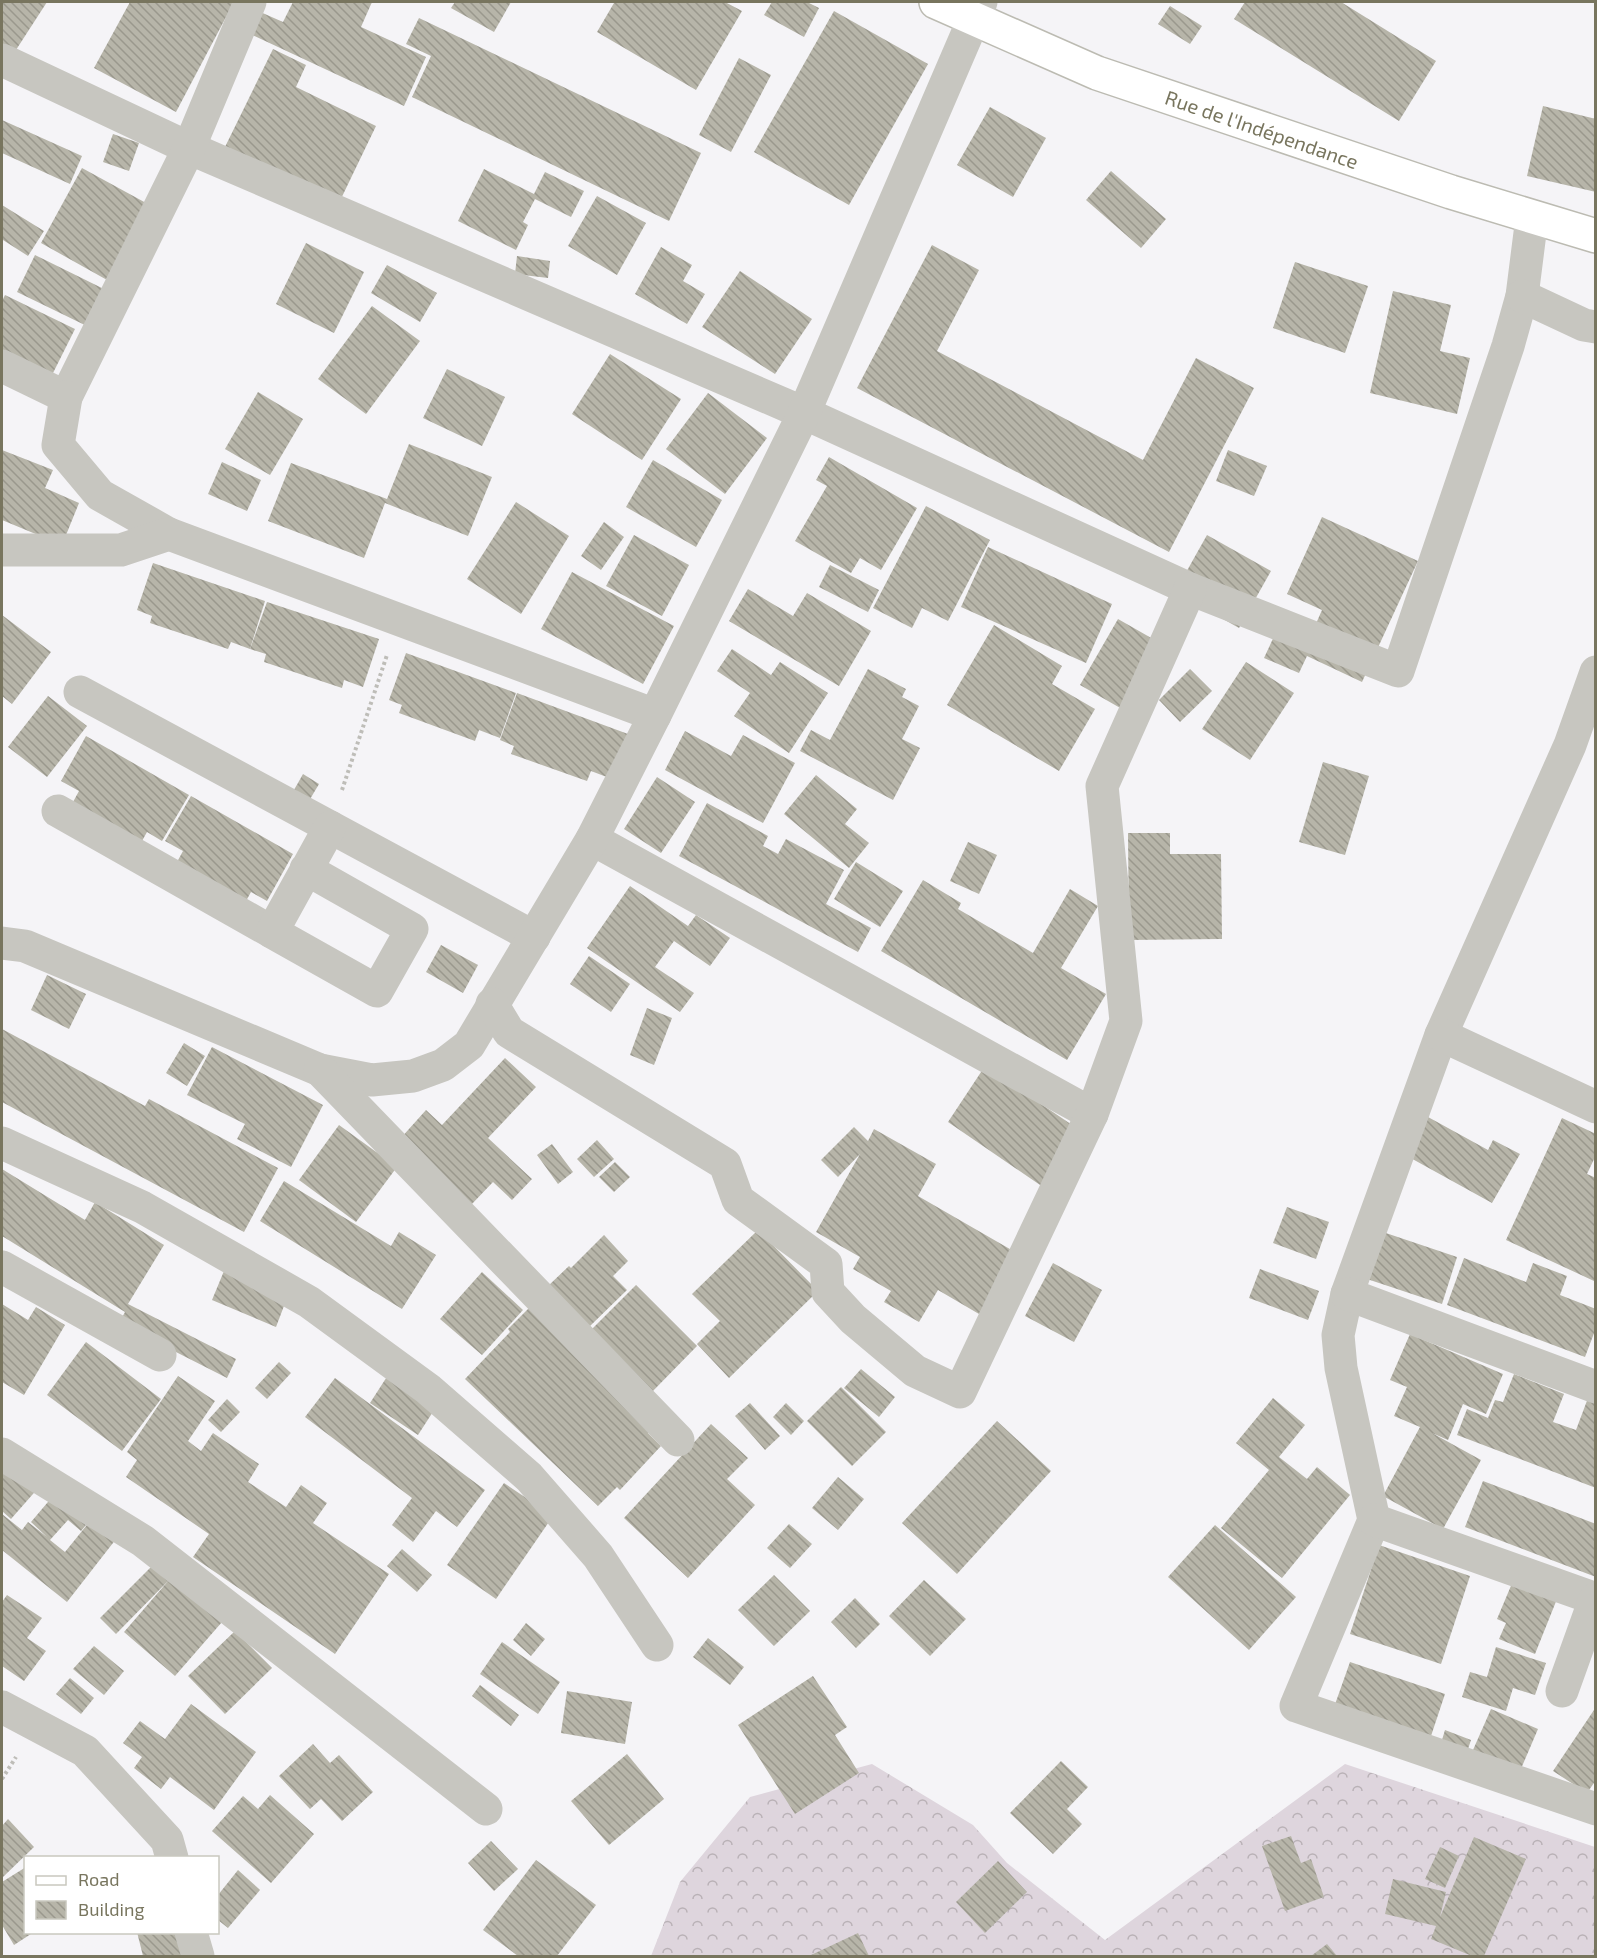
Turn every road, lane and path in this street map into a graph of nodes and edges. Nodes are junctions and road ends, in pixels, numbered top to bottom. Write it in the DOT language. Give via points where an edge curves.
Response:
graph roads {
  1 [pos="250,2"];
  2 [pos="936,2"];
  3 [pos="977,10"];
  4 [pos="2,60"];
  5 [pos="189,148"];
  6 [pos="1532,217"];
  7 [pos="1596,236"];
  8 [pos="1522,296"];
  9 [pos="1592,331"];
  10 [pos="2,366"];
  11 [pos="66,397"];
  12 [pos="804,414"];
  13 [pos="169,534"];
  14 [pos="2,550"];
  15 [pos="1190,589"];
  16 [pos="399,620"];
  17 [pos="1596,672"];
  18 [pos="80,692"];
  19 [pos="655,715"];
  20 [pos="1583,752"];
  21 [pos="58,811"];
  22 [pos="330,827"];
  23 [pos="592,839"];
  24 [pos="306,869"];
  25 [pos="272,932"];
  26 [pos="534,937"];
  27 [pos="2,943"];
  28 [pos="492,1005"];
  29 [pos="1441,1035"];
  30 [pos="320,1070"];
  31 [pos="1596,1107"];
  32 [pos="1092,1114"];
  33 [pos="2,1143"];
  34 [pos="2,1267"];
  35 [pos="1347,1294"];
  36 [pos="160,1355"];
  37 [pos="1596,1387"];
  38 [pos="678,1440"];
  39 [pos="2,1454"];
  40 [pos="1374,1520"];
  41 [pos="1595,1599"];
  42 [pos="657,1645"];
  43 [pos="1562,1691"];
  44 [pos="2,1707"];
  45 [pos="486,1809"];
  46 [pos="1596,1809"];
  47 [pos="172,1856"];
  48 [pos="192,1934"];
  49 [pos="198,1956"];
  1 -- 5 [label="street"];
  2 -- 3 [label="main road, Rue de l'Indépendance"];
  3 -- 6 [label="main road, Rue de l'Indépendance" via="1097,73"];
  3 -- 12 [label="street"];
  4 -- 5 [label="street"];
  5 -- 11 [label="street"];
  5 -- 12 [label="street"];
  6 -- 7 [label="main road, Rue de l'Indépendance"];
  6 -- 8 [label="street"];
  8 -- 9 [label="street"];
  8 -- 15 [label="street" via="1398,671"];
  10 -- 11 [label="street"];
  11 -- 13 [label="street" via="58,445 100,495"];
  12 -- 15 [label="street"];
  12 -- 19 [label="street"];
  13 -- 14 [label="street" via="121,550"];
  13 -- 16 [label="street"];
  15 -- 32 [label="street" via="1102,786 1126,1021"];
  16 -- 19 [label="street"];
  16 -- 22 [label="path"];
  17 -- 20 [label="street"];
  18 -- 22 [label="street"];
  19 -- 23 [label="street"];
  20 -- 29 [label="street"];
  21 -- 25 [label="street"];
  22 -- 24 [label="street"];
  22 -- 26 [label="street"];
  23 -- 26 [label="street"];
  23 -- 32 [label="street"];
  24 -- 25 [label="street"];
  24 -- 25 [label="street" via="412,929 377,991"];
  26 -- 28 [label="street"];
  27 -- 30 [label="street" via="25,946"];
  28 -- 30 [label="street" via="469,1045 443,1065 413,1076 372,1080"];
  28 -- 32 [label="street" via="509,1032 725,1164 738,1200 826,1264 828,1292 853,1319 915,1371 960,1392"];
  29 -- 31 [label="street"];
  29 -- 35 [label="street"];
  30 -- 38 [label="street"];
  33 -- 42 [label="street" via="142,1207 309,1302 428,1389 529,1477 598,1557"];
  34 -- 36 [label="street"];
  35 -- 37 [label="street"];
  35 -- 40 [label="street" via="1338,1335 1341,1368"];
  39 -- 45 [label="street" via="143,1541"];
  40 -- 41 [label="street"];
  40 -- 46 [label="street" via="1296,1706"];
  41 -- 43 [label="street"];
  44 -- 47 [label="street" via="85,1751 167,1840"];
  48 -- 49 [label="street"];
}
